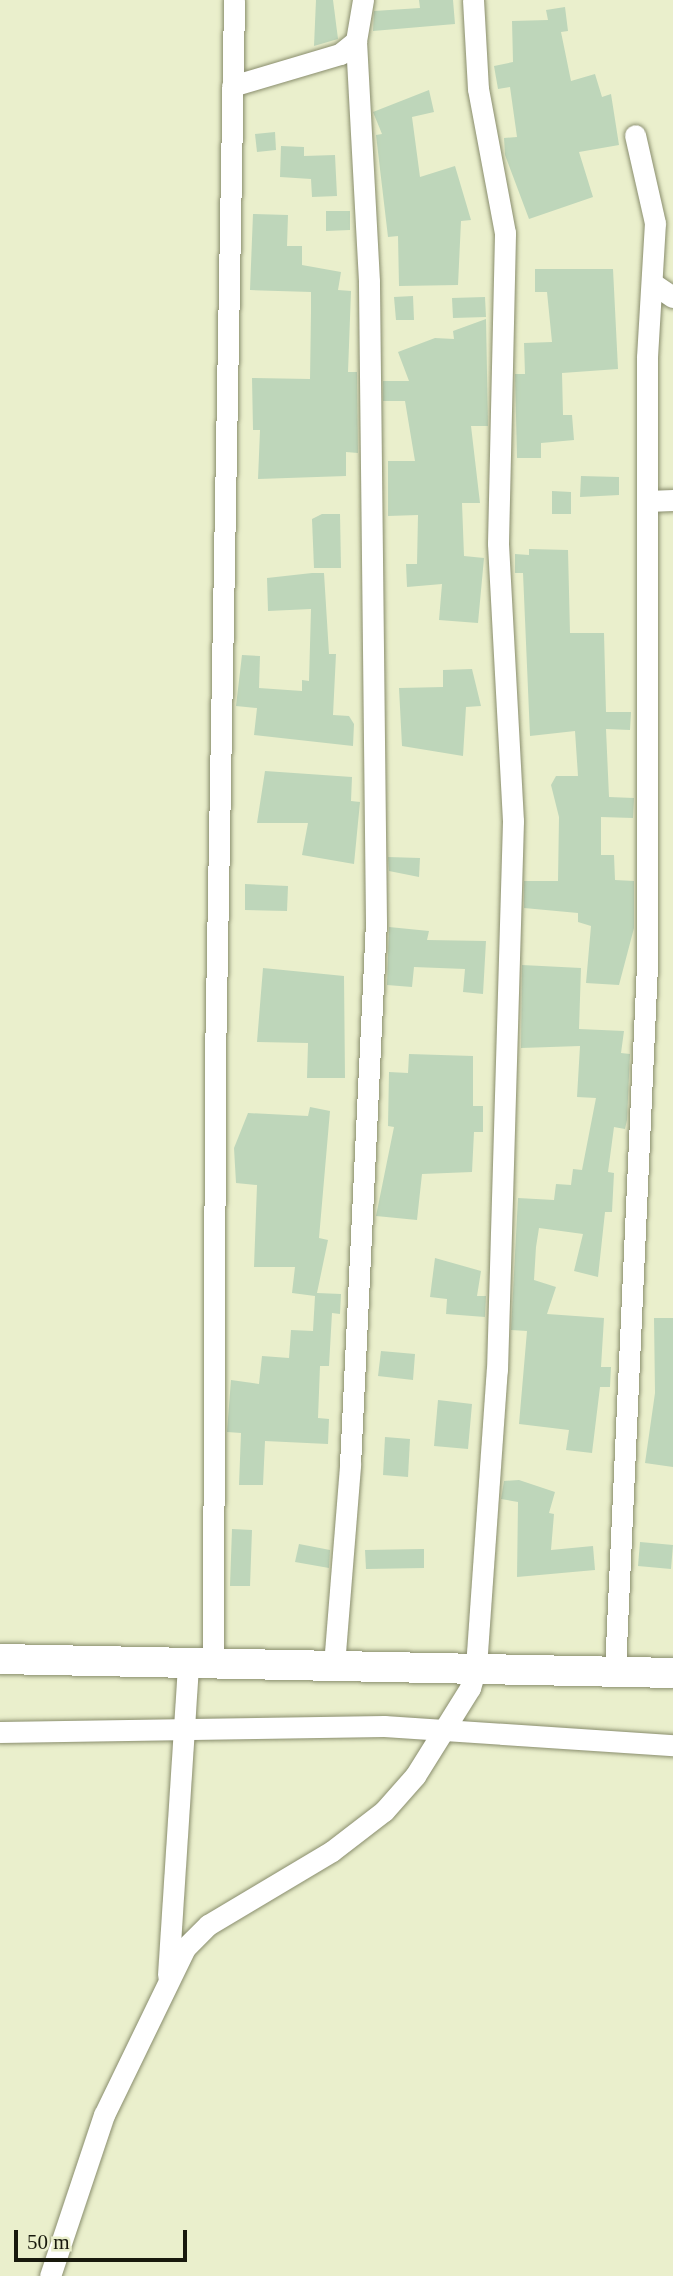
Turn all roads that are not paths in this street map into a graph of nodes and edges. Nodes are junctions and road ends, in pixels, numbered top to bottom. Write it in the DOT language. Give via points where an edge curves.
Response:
graph roads {
  1 [pos="234,0"];
  2 [pos="363,0"];
  3 [pos="473,0"];
  4 [pos="356,41"];
  5 [pos="232,86"];
  6 [pos="635,135"];
  7 [pos="652,283"];
  8 [pos="673,297"];
  9 [pos="647,500"];
  10 [pos="673,500"];
  11 [pos="0,1659"];
  12 [pos="201,1663"];
  13 [pos="334,1665"];
  14 [pos="476,1667"];
  15 [pos="615,1670"];
  16 [pos="673,1673"];
  17 [pos="183,1729"];
  18 [pos="440,1731"];
  19 [pos="0,1732"];
  20 [pos="673,1745"];
  21 [pos="167,1979"];
  22 [pos="50,2276"];
  1 -- 5 [label="street"];
  2 -- 4 [label="street"];
  3 -- 14 [label="street" via="478,89 505,233 498,543 513,821 497,1370"];
  4 -- 5 [label="street" via="340,54"];
  4 -- 13 [label="street" via="369,281 376,922 351,1465"];
  5 -- 12 [label="street"];
  6 -- 7 [label="street" via="655,223"];
  7 -- 8 [label="street"];
  7 -- 9 [label="street"];
  9 -- 10 [label="street"];
  9 -- 15 [label="street" via="644,1112"];
  11 -- 12 [label="main road"];
  12 -- 13 [label="main road"];
  12 -- 17 [label="street"];
  13 -- 14 [label="main road"];
  14 -- 15 [label="main road"];
  14 -- 18 [label="street" via="470,1688"];
  15 -- 16 [label="main road"];
  17 -- 18 [label="street"];
  17 -- 19 [label="street"];
  17 -- 21 [label="street"];
  18 -- 20 [label="street"];
  18 -- 21 [label="street" via="415,1776 384,1811 332,1851 208,1924"];
  21 -- 22 [label="street" via="104,2115"];
}
